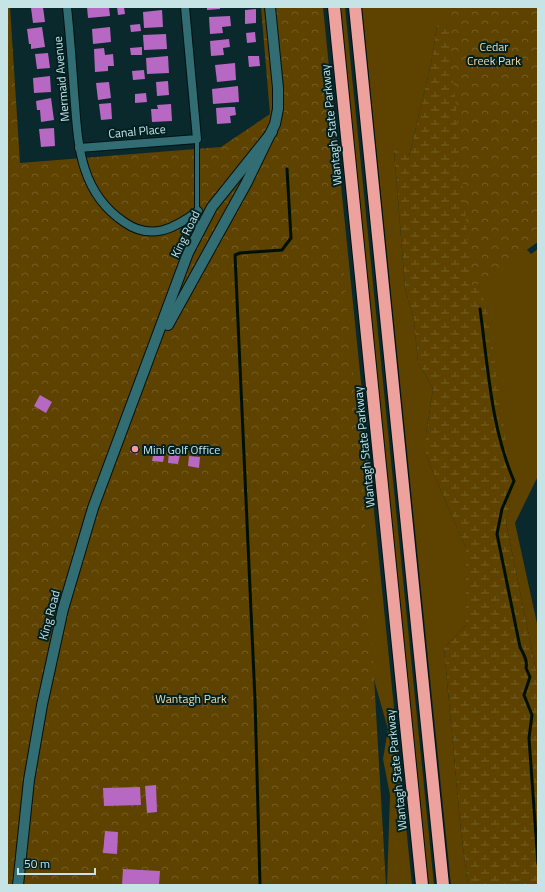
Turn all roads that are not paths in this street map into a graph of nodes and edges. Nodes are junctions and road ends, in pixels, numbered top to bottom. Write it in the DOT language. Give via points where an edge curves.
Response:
graph roads {
  1 [pos="67,7"];
  2 [pos="185,7"];
  3 [pos="270,7"];
  4 [pos="334,7"];
  5 [pos="355,7"];
  6 [pos="272,132"];
  7 [pos="197,139"];
  8 [pos="79,148"];
  9 [pos="198,211"];
  10 [pos="197,236"];
  11 [pos="148,362"];
  12 [pos="18,885"];
  13 [pos="422,885"];
  14 [pos="443,885"];
  1 -- 8 [label="street, Mermaid Avenue"];
  2 -- 7 [label="street"];
  3 -- 6 [label="street, King Road" via="278,99 277,116"];
  4 -- 13 [label="highway, Wantagh State Parkway"];
  5 -- 14 [label="highway"];
  6 -- 10 [label="street, King Road" via="212,207"];
  6 -- 11 [label="street, King Road"];
  7 -- 8 [label="street, Canal Place"];
  7 -- 9 [label="lane"];
  8 -- 9 [label="street, Mermaid Avenue" via="86,174 98,198 114,216 135,230 147,232 168,229"];
  9 -- 10 [label="lane"];
  10 -- 11 [label="street, King Road" via="178,279"];
  11 -- 12 [label="street, King Road" via="93,508 54,646 29,780"];
}
